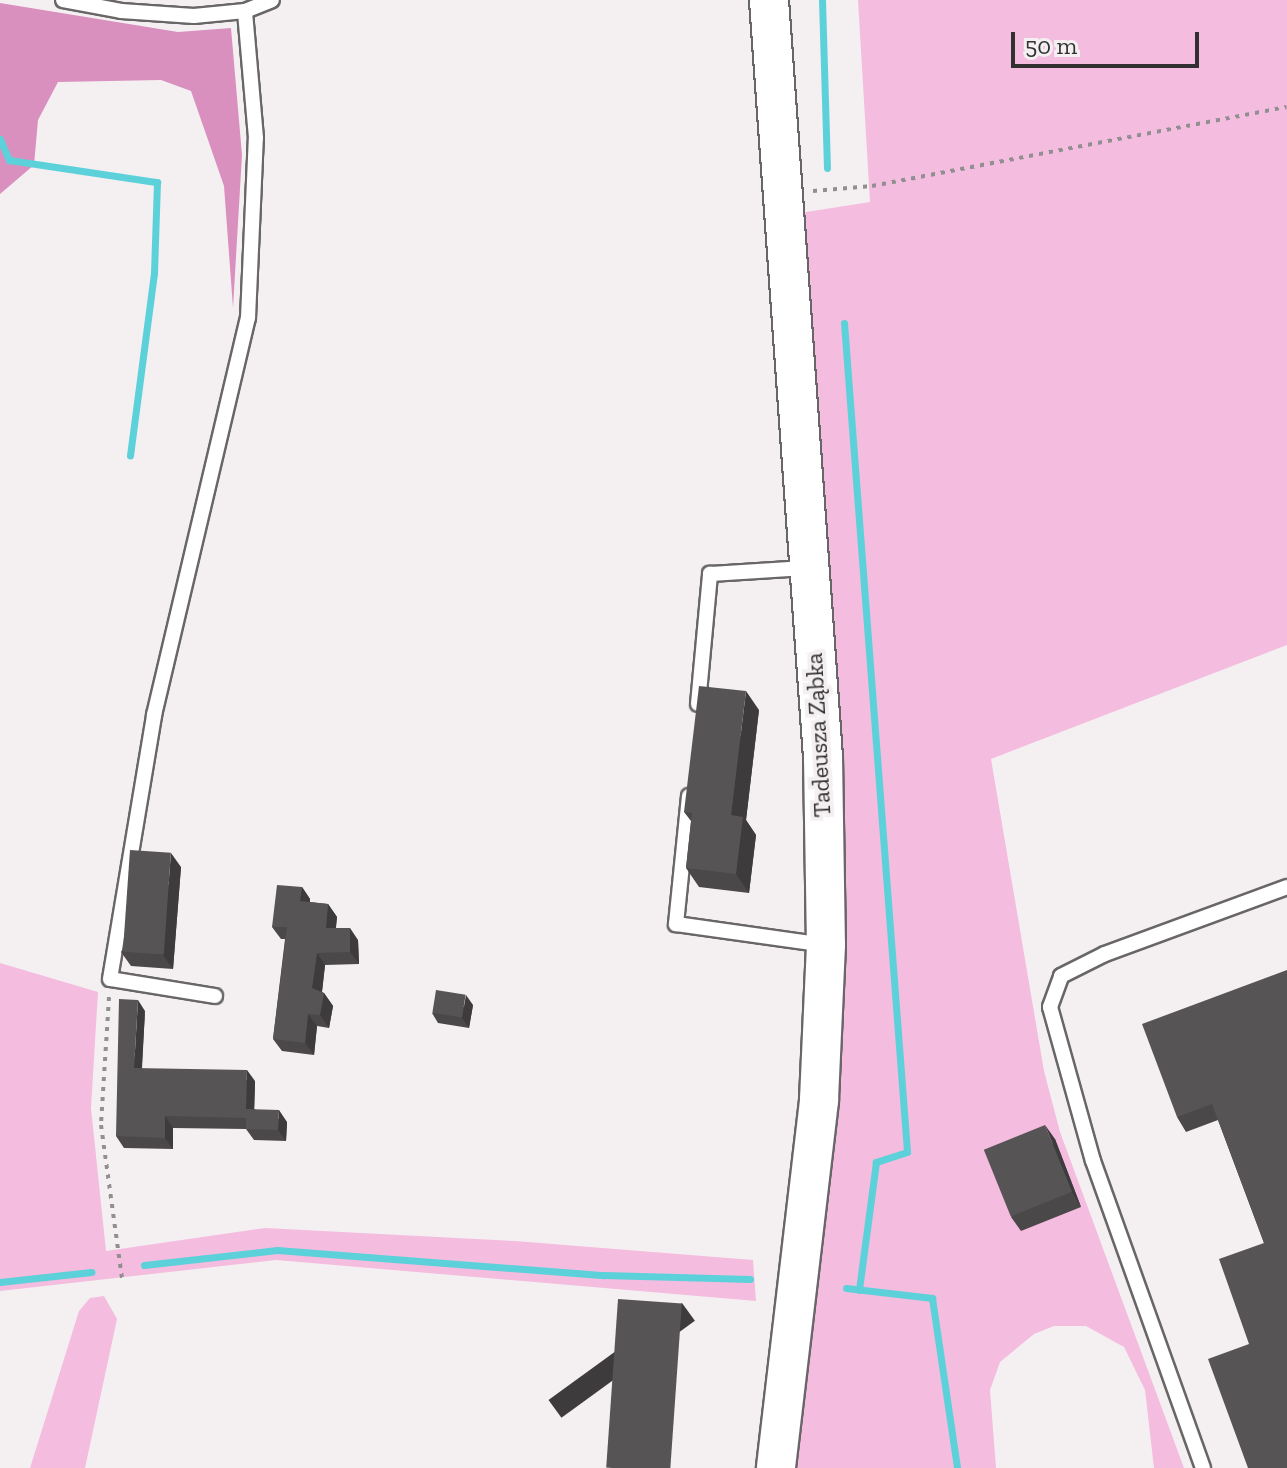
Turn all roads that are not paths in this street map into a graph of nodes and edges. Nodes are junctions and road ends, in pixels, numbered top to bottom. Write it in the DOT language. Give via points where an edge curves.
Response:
graph roads {
  1 [pos="63,0"];
  2 [pos="272,0"];
  3 [pos="769,0"];
  4 [pos="245,11"];
  5 [pos="807,568"];
  6 [pos="696,726"];
  7 [pos="691,772"];
  8 [pos="1287,887"];
  9 [pos="826,945"];
  10 [pos="215,996"];
  11 [pos="776,1468"];
  12 [pos="1203,1468"];
  1 -- 4 [label="lane" via="194,16"];
  2 -- 4 [label="lane"];
  3 -- 5 [label="street, Tadeusza Ząbka"];
  4 -- 10 [label="lane" via="256,138 248,318 154,715 110,979"];
  5 -- 6 [label="lane" via="710,574"];
  5 -- 9 [label="street, Tadeusza Ząbka" via="823,757"];
  7 -- 9 [label="lane" via="676,924"];
  8 -- 12 [label="lane" via="1105,954 1061,976 1050,1007 1093,1161"];
  9 -- 11 [label="street, Tadeusza Ząbka" via="819,1101"];
}
